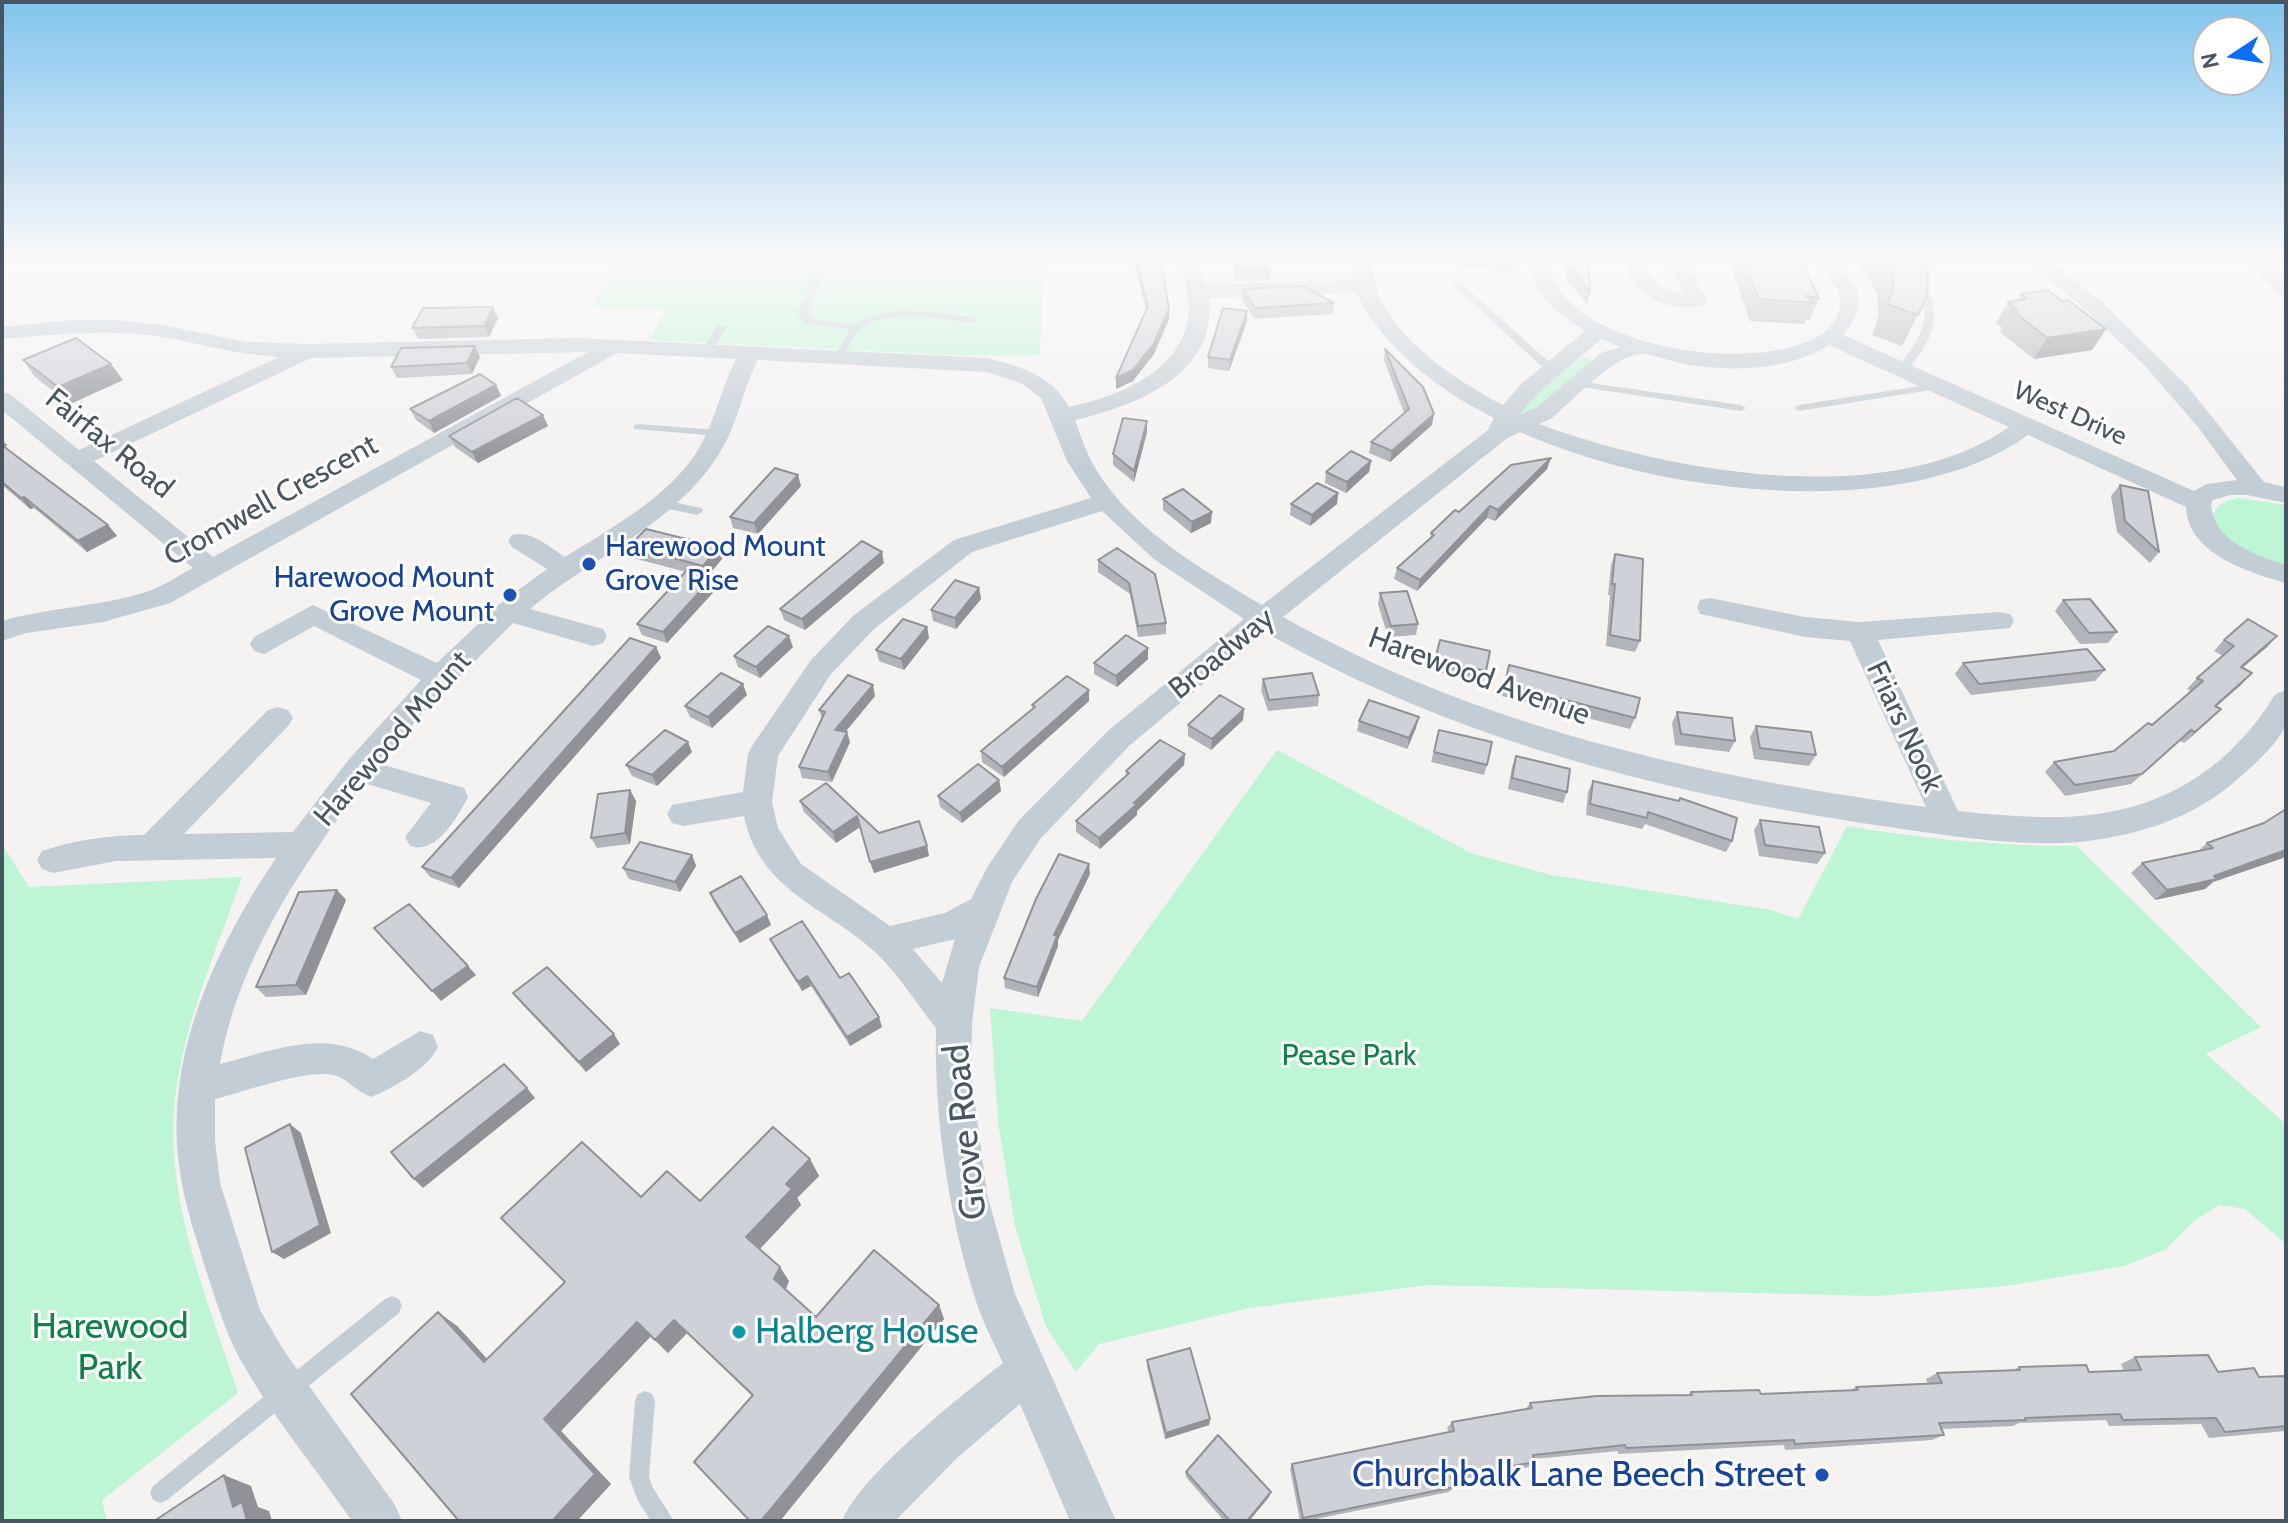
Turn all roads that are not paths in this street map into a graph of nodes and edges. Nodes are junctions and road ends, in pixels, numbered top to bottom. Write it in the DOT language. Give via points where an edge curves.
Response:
graph roads {
  1 [pos="60,327"];
  2 [pos="126,327"];
  3 [pos="722,327"];
  4 [pos="857,327"];
  5 [pos="1196,327"];
  6 [pos="1392,327"];
  7 [pos="1505,327"];
  8 [pos="1594,327"];
  9 [pos="1842,327"];
  10 [pos="1929,327"];
  11 [pos="2119,327"];
  12 [pos="1598,330"];
  13 [pos="2,333"];
  14 [pos="1831,338"];
  15 [pos="549,346"];
  16 [pos="613,347"];
  17 [pos="1641,347"];
  18 [pos="309,351"];
  19 [pos="706,352"];
  20 [pos="750,354"];
  21 [pos="838,358"];
  22 [pos="1557,368"];
  23 [pos="1902,369"];
  24 [pos="554,382"];
  25 [pos="1578,384"];
  26 [pos="1939,386"];
  27 [pos="2,399"];
  28 [pos="1741,408"];
  29 [pos="1799,408"];
  30 [pos="1061,416"];
  31 [pos="1508,425"];
  32 [pos="2027,425"];
  33 [pos="638,427"];
  34 [pos="719,433"];
  35 [pos="79,459"];
  36 [pos="2255,487"];
  37 [pos="2286,495"];
  38 [pos="1107,501"];
  39 [pos="659,503"];
  40 [pos="2199,503"];
  41 [pos="697,511"];
  42 [pos="521,541"];
  43 [pos="565,569"];
  44 [pos="213,570"];
  45 [pos="2286,574"];
  46 [pos="1710,607"];
  47 [pos="508,612"];
  48 [pos="1265,617"];
  49 [pos="2000,621"];
  50 [pos="2,631"];
  51 [pos="1860,632"];
  52 [pos="593,636"];
  53 [pos="264,644"];
  54 [pos="440,677"];
  55 [pos="2286,701"];
  56 [pos="278,718"];
  57 [pos="358,770"];
  58 [pos="757,802"];
  59 [pos="683,814"];
  60 [pos="1948,822"];
  61 [pos="421,837"];
  62 [pos="304,845"];
  63 [pos="152,847"];
  64 [pos="53,860"];
  65 [pos="983,909"];
  66 [pos="886,941"];
  67 [pos="954,1023"];
  68 [pos="420,1047"];
  69 [pos="197,1086"];
  70 [pos="392,1306"];
  71 [pos="1026,1372"];
  72 [pos="286,1391"];
  73 [pos="645,1401"];
  74 [pos="160,1493"];
  75 [pos="379,1521"];
  76 [pos="663,1521"];
  77 [pos="865,1521"];
  78 [pos="1093,1521"];
  1 -- 13 [label="street, Harewood Avenue"];
  2 -- 18 [label="street, Harewood Avenue" via="247,349"];
  3 -- 19 [label="lane"];
  4 -- 21 [label="lane"];
  5 -- 30 [label="street" via="1185,357 1150,388 1111,405"];
  6 -- 31 [label="street" via="1425,365"];
  7 -- 22 [label="lane"];
  8 -- 12 [label="street"];
  9 -- 14 [label="street"];
  10 -- 23 [label="lane" via="1922,348"];
  11 -- 36 [label="street" via="2214,428"];
  12 -- 17 [label="street"];
  12 -- 22 [label="street, Broadway"];
  14 -- 17 [label="street" via="1777,359 1739,362"];
  14 -- 23 [label="street, West Drive"];
  15 -- 16 [label="street, Harewood Avenue"];
  15 -- 18 [label="street, Harewood Avenue"];
  15 -- 24 [label="street" via="557,358"];
  16 -- 19 [label="street, Harewood Avenue"];
  16 -- 24 [label="street, Cromwell Crescent"];
  17 -- 25 [label="street, Broadway" via="1609,358"];
  18 -- 35 [label="street"];
  19 -- 20 [label="street, Harewood Avenue"];
  20 -- 21 [label="street, Harewood Avenue"];
  20 -- 34 [label="street, Harewood Mount"];
  21 -- 30 [label="street, Harewood Avenue" via="988,365 1037,382"];
  22 -- 31 [label="street, Broadway" via="1518,398"];
  23 -- 26 [label="street, West Drive"];
  24 -- 44 [label="street, Cromwell Crescent"];
  25 -- 28 [label="lane"];
  25 -- 31 [label="street, Broadway" via="1544,413"];
  26 -- 29 [label="lane"];
  26 -- 32 [label="street, West Drive"];
  27 -- 35 [label="street, Fairfax Road"];
  30 -- 38 [label="street, Harewood Avenue" via="1080,463"];
  31 -- 32 [label="street" via="1671,471 1792,485 1935,470 1996,447"];
  31 -- 48 [label="street, Broadway"];
  32 -- 40 [label="street, West Drive"];
  33 -- 34 [label="lane"];
  34 -- 39 [label="street, Harewood Mount" via="701,463"];
  35 -- 44 [label="street, Fairfax Road"];
  36 -- 37 [label="street"];
  36 -- 40 [label="street" via="2218,489"];
  38 -- 48 [label="street, Harewood Avenue" via="1175,562"];
  38 -- 58 [label="street, Grove Road" via="963,546 864,622 821,667 763,754"];
  39 -- 41 [label="lane"];
  39 -- 43 [label="street, Harewood Mount"];
  40 -- 45 [label="street" via="2198,515 2221,545"];
  42 -- 43 [label="street"];
  43 -- 47 [label="street, Harewood Mount"];
  44 -- 50 [label="street, Cromwell Crescent" via="161,597"];
  46 -- 51 [label="street, Friars Nook" via="1805,627"];
  47 -- 52 [label="street"];
  47 -- 54 [label="street, Harewood Mount"];
  48 -- 60 [label="street, Harewood Avenue" via="1310,645 1418,695 1599,754 1751,789"];
  48 -- 65 [label="street, Broadway" via="1119,738 1030,829"];
  49 -- 51 [label="street, Friars Nook"];
  51 -- 60 [label="street, Friars Nook"];
  53 -- 54 [label="street" via="313,614"];
  54 -- 57 [label="street, Harewood Mount"];
  55 -- 60 [label="street, Harewood Avenue" via="2276,720 2223,774 2178,805 2105,826 2018,830"];
  56 -- 63 [label="street"];
  57 -- 61 [label="street" via="453,797"];
  57 -- 62 [label="street, Harewood Mount"];
  58 -- 59 [label="street"];
  58 -- 66 [label="street, Grove Road" via="763,831 790,873"];
  62 -- 63 [label="street"];
  62 -- 69 [label="street, Harewood Mount" via="231,970 206,1039"];
  63 -- 64 [label="street"];
  65 -- 66 [label="street" via="952,926"];
  65 -- 67 [label="street, Broadway" via="962,967"];
  66 -- 67 [label="street, Grove Road"];
  67 -- 71 [label="street, Grove Road" via="953,1072 968,1194 995,1297"];
  68 -- 69 [label="street" via="371,1080 353,1063 317,1057"];
  69 -- 72 [label="street, Harewood Mount" via="202,1199 246,1326"];
  70 -- 72 [label="lane"];
  71 -- 77 [label="street" via="907,1473"];
  71 -- 78 [label="street, Grove Road"];
  72 -- 74 [label="lane"];
  72 -- 75 [label="street, Harewood Mount"];
  73 -- 76 [label="lane" via="639,1477"];
}
